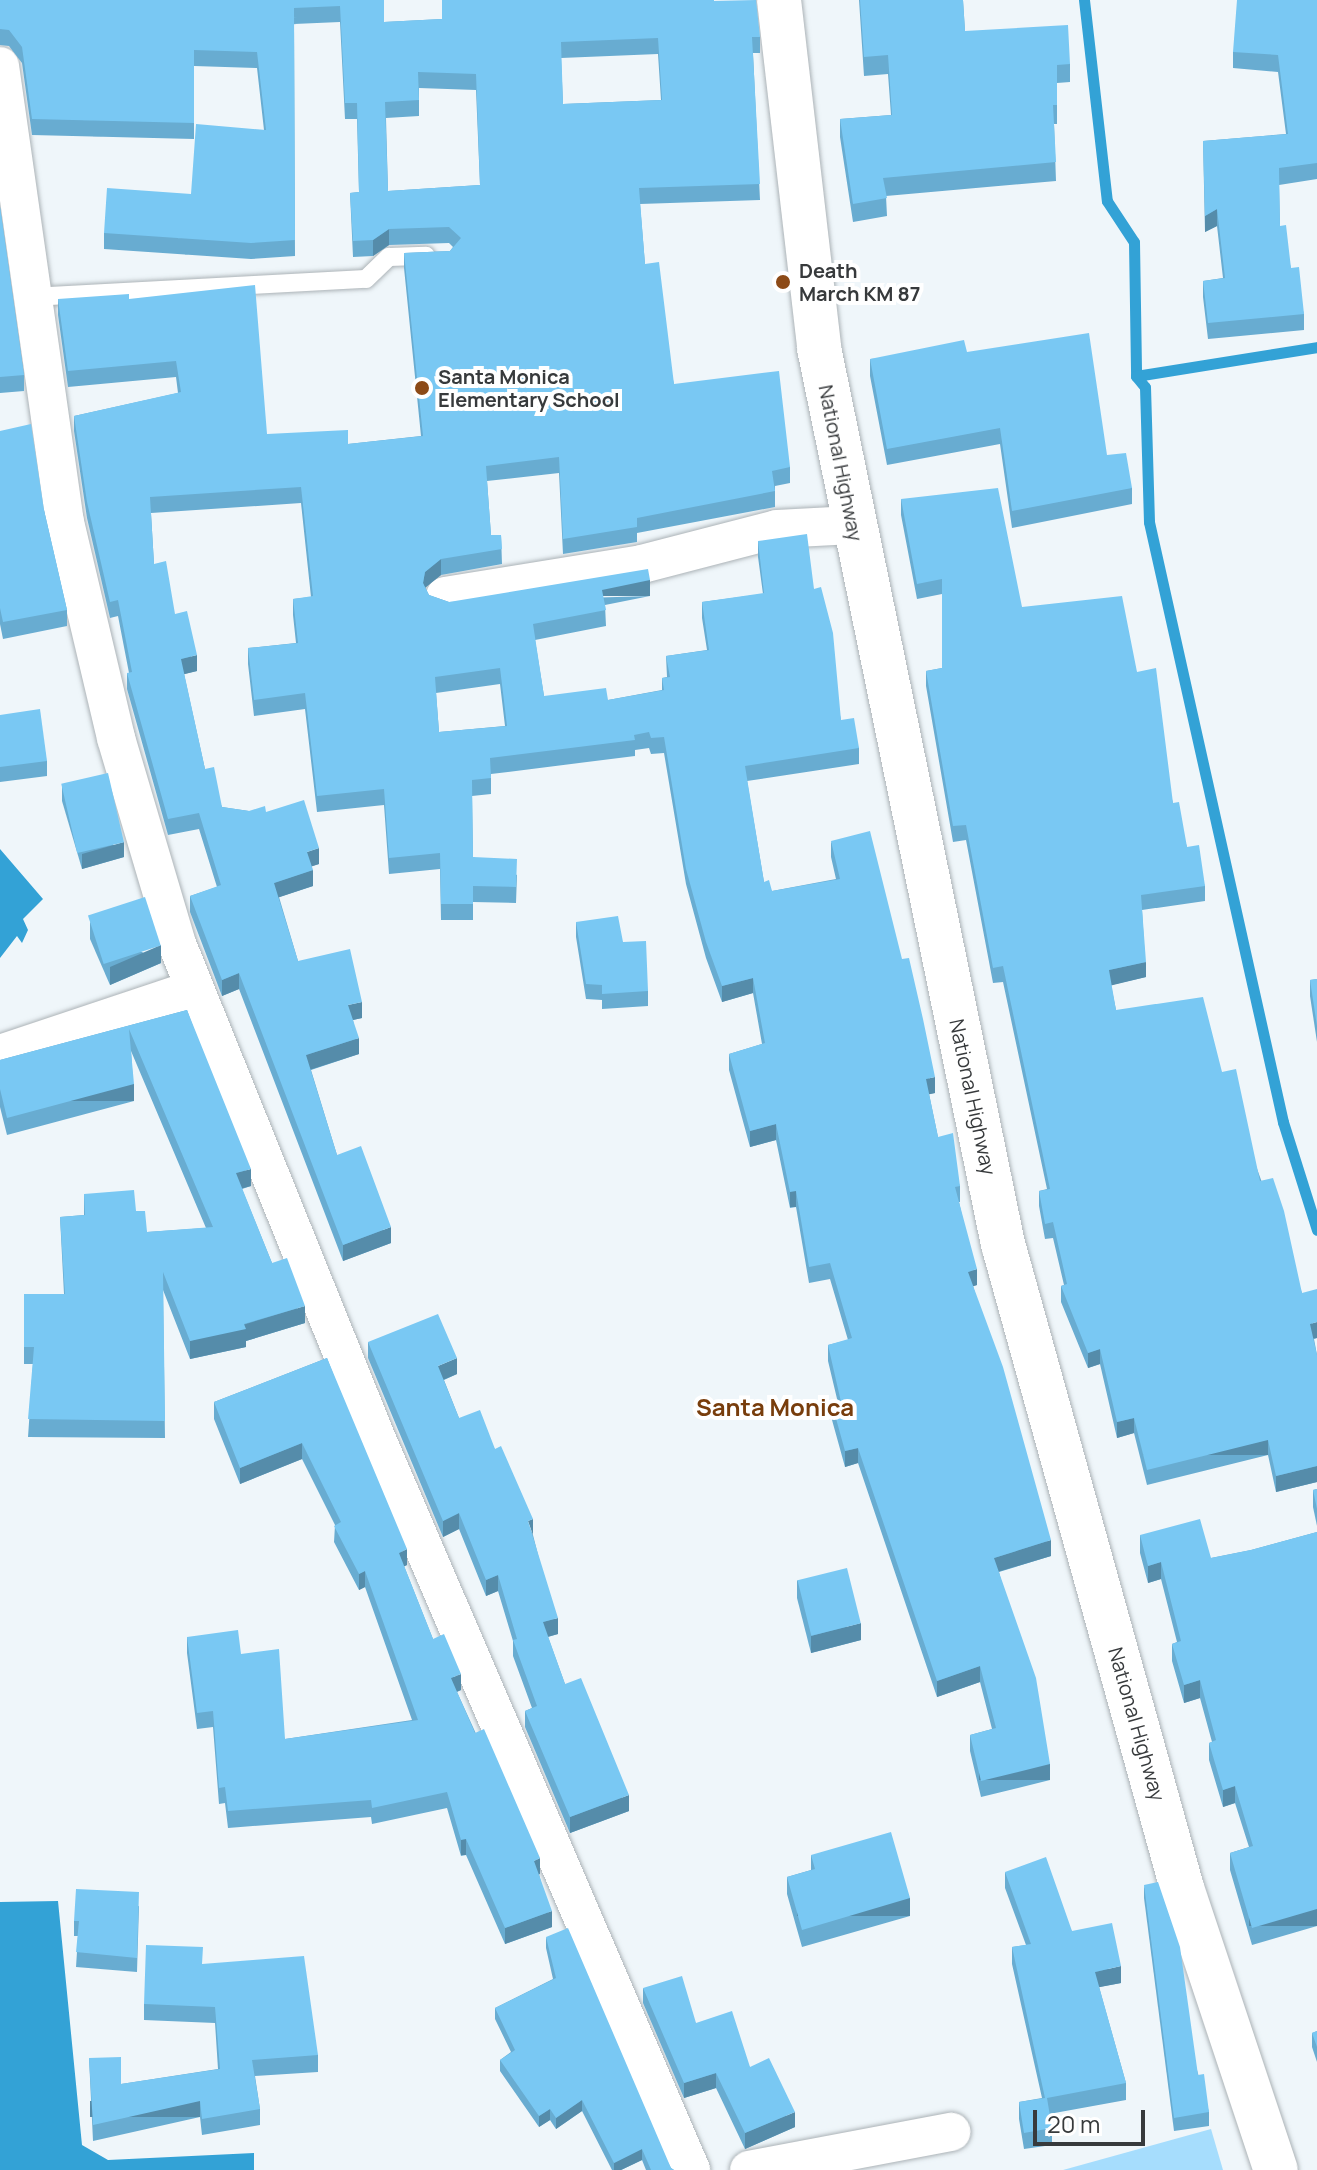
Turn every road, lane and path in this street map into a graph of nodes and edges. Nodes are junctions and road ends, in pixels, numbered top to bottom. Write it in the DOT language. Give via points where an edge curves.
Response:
graph roads {
  1 [pos="779,0"];
  2 [pos="0,66"];
  3 [pos="449,255"];
  4 [pos="31,297"];
  5 [pos="853,525"];
  6 [pos="445,596"];
  7 [pos="194,989"];
  8 [pos="0,1054"];
  9 [pos="951,2132"];
  10 [pos="691,2170"];
  11 [pos="749,2170"];
  12 [pos="1276,2170"];
  1 -- 5 [label="main road, National Highway" via="819,348"];
  2 -- 4 [label="street"];
  3 -- 4 [label="lane" via="389,257 366,279"];
  4 -- 7 [label="street" via="65,522 105,691"];
  5 -- 6 [label="street" via="777,529 642,564"];
  5 -- 12 [label="main road, National Highway" via="1003,1244 1182,1888"];
  7 -- 8 [label="street"];
  7 -- 10 [label="street" via="376,1437"];
  9 -- 11 [label="street"];
}
